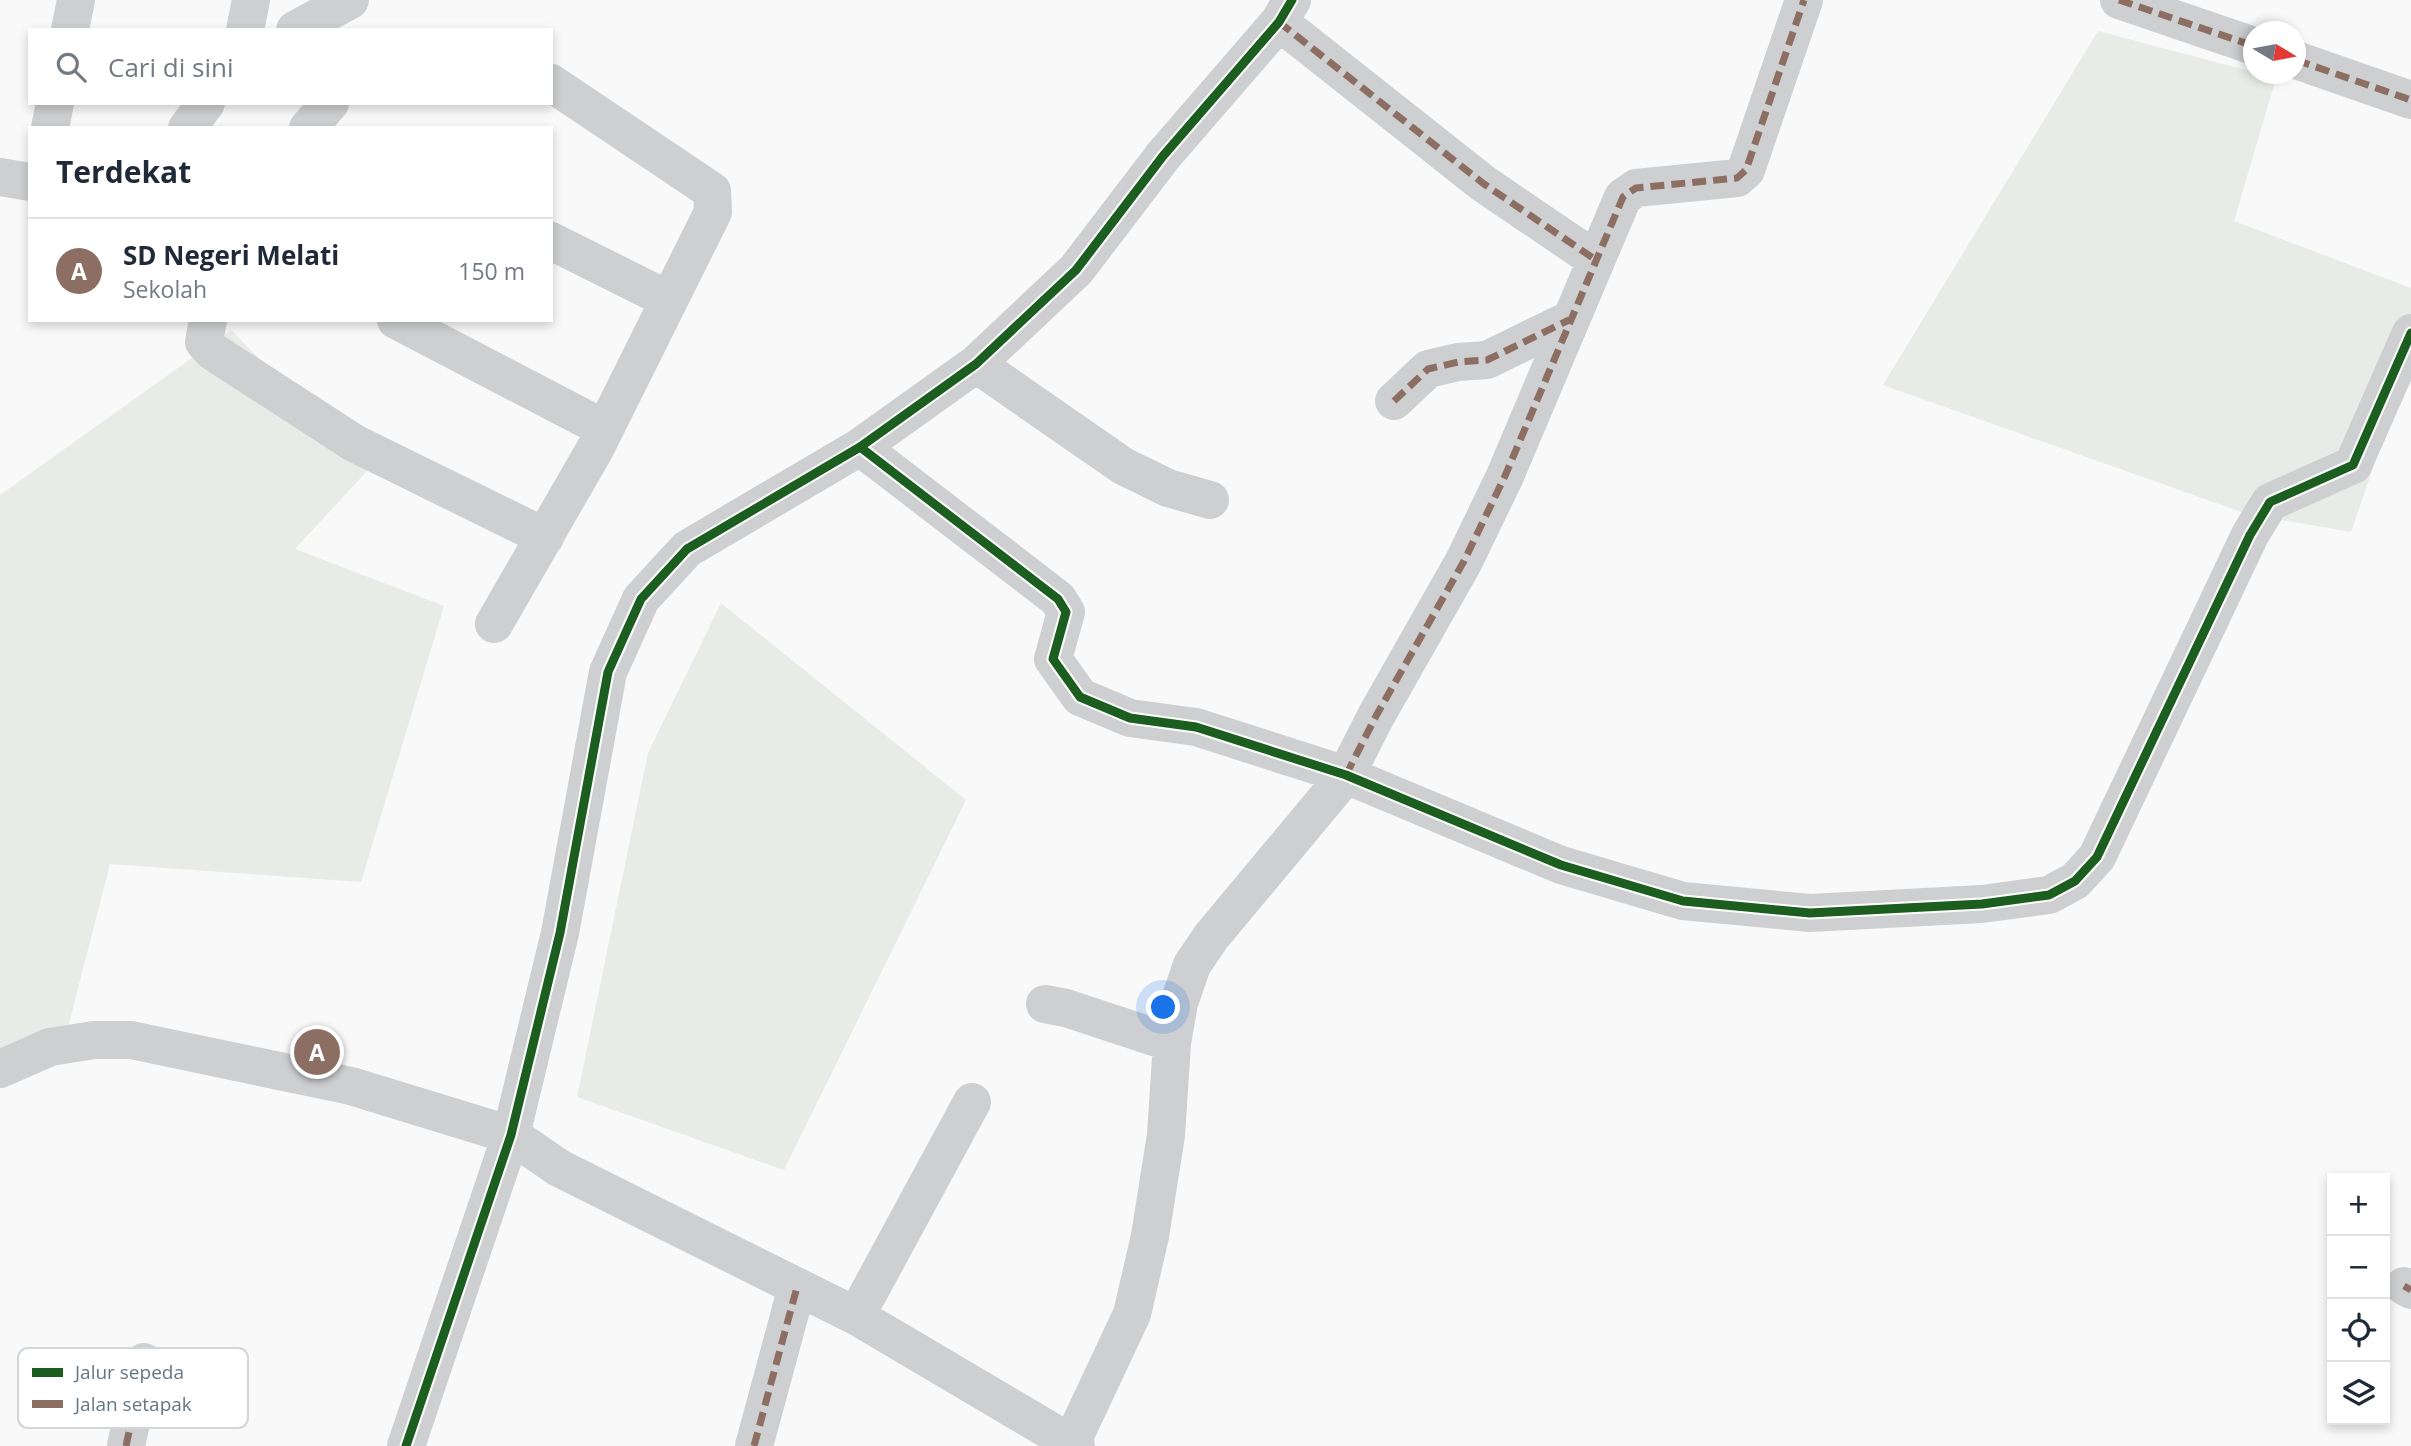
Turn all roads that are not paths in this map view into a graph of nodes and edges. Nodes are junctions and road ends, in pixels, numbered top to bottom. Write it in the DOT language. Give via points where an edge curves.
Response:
graph roads {
  1 [pos="76,0"];
  2 [pos="251,0"];
  3 [pos="350,0"];
  4 [pos="1804,0"];
  5 [pos="2119,0"];
  6 [pos="1285,11"];
  7 [pos="70,28"];
  8 [pos="245,28"];
  9 [pos="299,28"];
  10 [pos="2243,43"];
  11 [pos="2306,64"];
  12 [pos="553,84"];
  13 [pos="2411,100"];
  14 [pos="55,105"];
  15 [pos="204,105"];
  16 [pos="50,126"];
  17 [pos="189,126"];
  18 [pos="0,177"];
  19 [pos="28,182"];
  20 [pos="553,243"];
  21 [pos="1596,260"];
  22 [pos="669,300"];
  23 [pos="1569,320"];
  24 [pos="208,322"];
  25 [pos="400,322"];
  26 [pos="2411,333"];
  27 [pos="976,364"];
  28 [pos="1394,401"];
  29 [pos="604,428"];
  30 [pos="860,447"];
  31 [pos="1210,500"];
  32 [pos="545,537"];
  33 [pos="494,624"];
  34 [pos="1346,775"];
  35 [pos="1045,1004"];
  36 [pos="1172,1043"];
  37 [pos="0,1069"];
  38 [pos="972,1102"];
  39 [pos="511,1135"];
  40 [pos="797,1287"];
  41 [pos="856,1316"];
  42 [pos="130,1428"];
  43 [pos="1073,1445"];
  44 [pos="126,1446"];
  45 [pos="406,1446"];
  46 [pos="754,1446"];
  1 -- 7 [label="street"];
  2 -- 8 [label="street"];
  3 -- 9 [label="street"];
  4 -- 21 [label="street" via="1746,170 1737,178 1633,189 1620,202"];
  5 -- 10 [label="street"];
  6 -- 21 [label="street" via="1484,184"];
  6 -- 27 [label="street" via="1163,156 1076,270"];
  11 -- 13 [label="street"];
  12 -- 22 [label="street" via="712,191 713,212"];
  14 -- 16 [label="street"];
  15 -- 17 [label="street"];
  18 -- 19 [label="street"];
  20 -- 22 [label="street"];
  21 -- 23 [label="street"];
  22 -- 29 [label="street"];
  23 -- 28 [label="street" via="1487,360 1428,369"];
  23 -- 34 [label="street" via="1505,476 1464,561"];
  24 -- 32 [label="street" via="204,342 212,351 343,436"];
  25 -- 29 [label="street"];
  26 -- 34 [label="street" via="2353,465 2270,502 2250,535 2097,857 2075,881 2049,895 1982,904 1810,913 1683,901 1561,865"];
  27 -- 30 [label="street"];
  27 -- 31 [label="street" via="1123,466 1168,488"];
  29 -- 32 [label="street"];
  30 -- 34 [label="street" via="1058,599 1066,612 1053,659 1080,697 1130,718 1196,727"];
  30 -- 39 [label="street" via="687,549 641,599 608,672 560,933"];
  32 -- 33 [label="street"];
  34 -- 36 [label="street" via="1192,965"];
  35 -- 36 [label="street"];
  36 -- 43 [label="street" via="1166,1135 1132,1314"];
  37 -- 39 [label="street" via="50,1046 131,1040 351,1086"];
  38 -- 41 [label="street"];
  39 -- 40 [label="street" via="559,1168"];
  39 -- 45 [label="street"];
  40 -- 41 [label="street"];
  40 -- 46 [label="street"];
  41 -- 43 [label="street"];
  42 -- 44 [label="street"];
}
